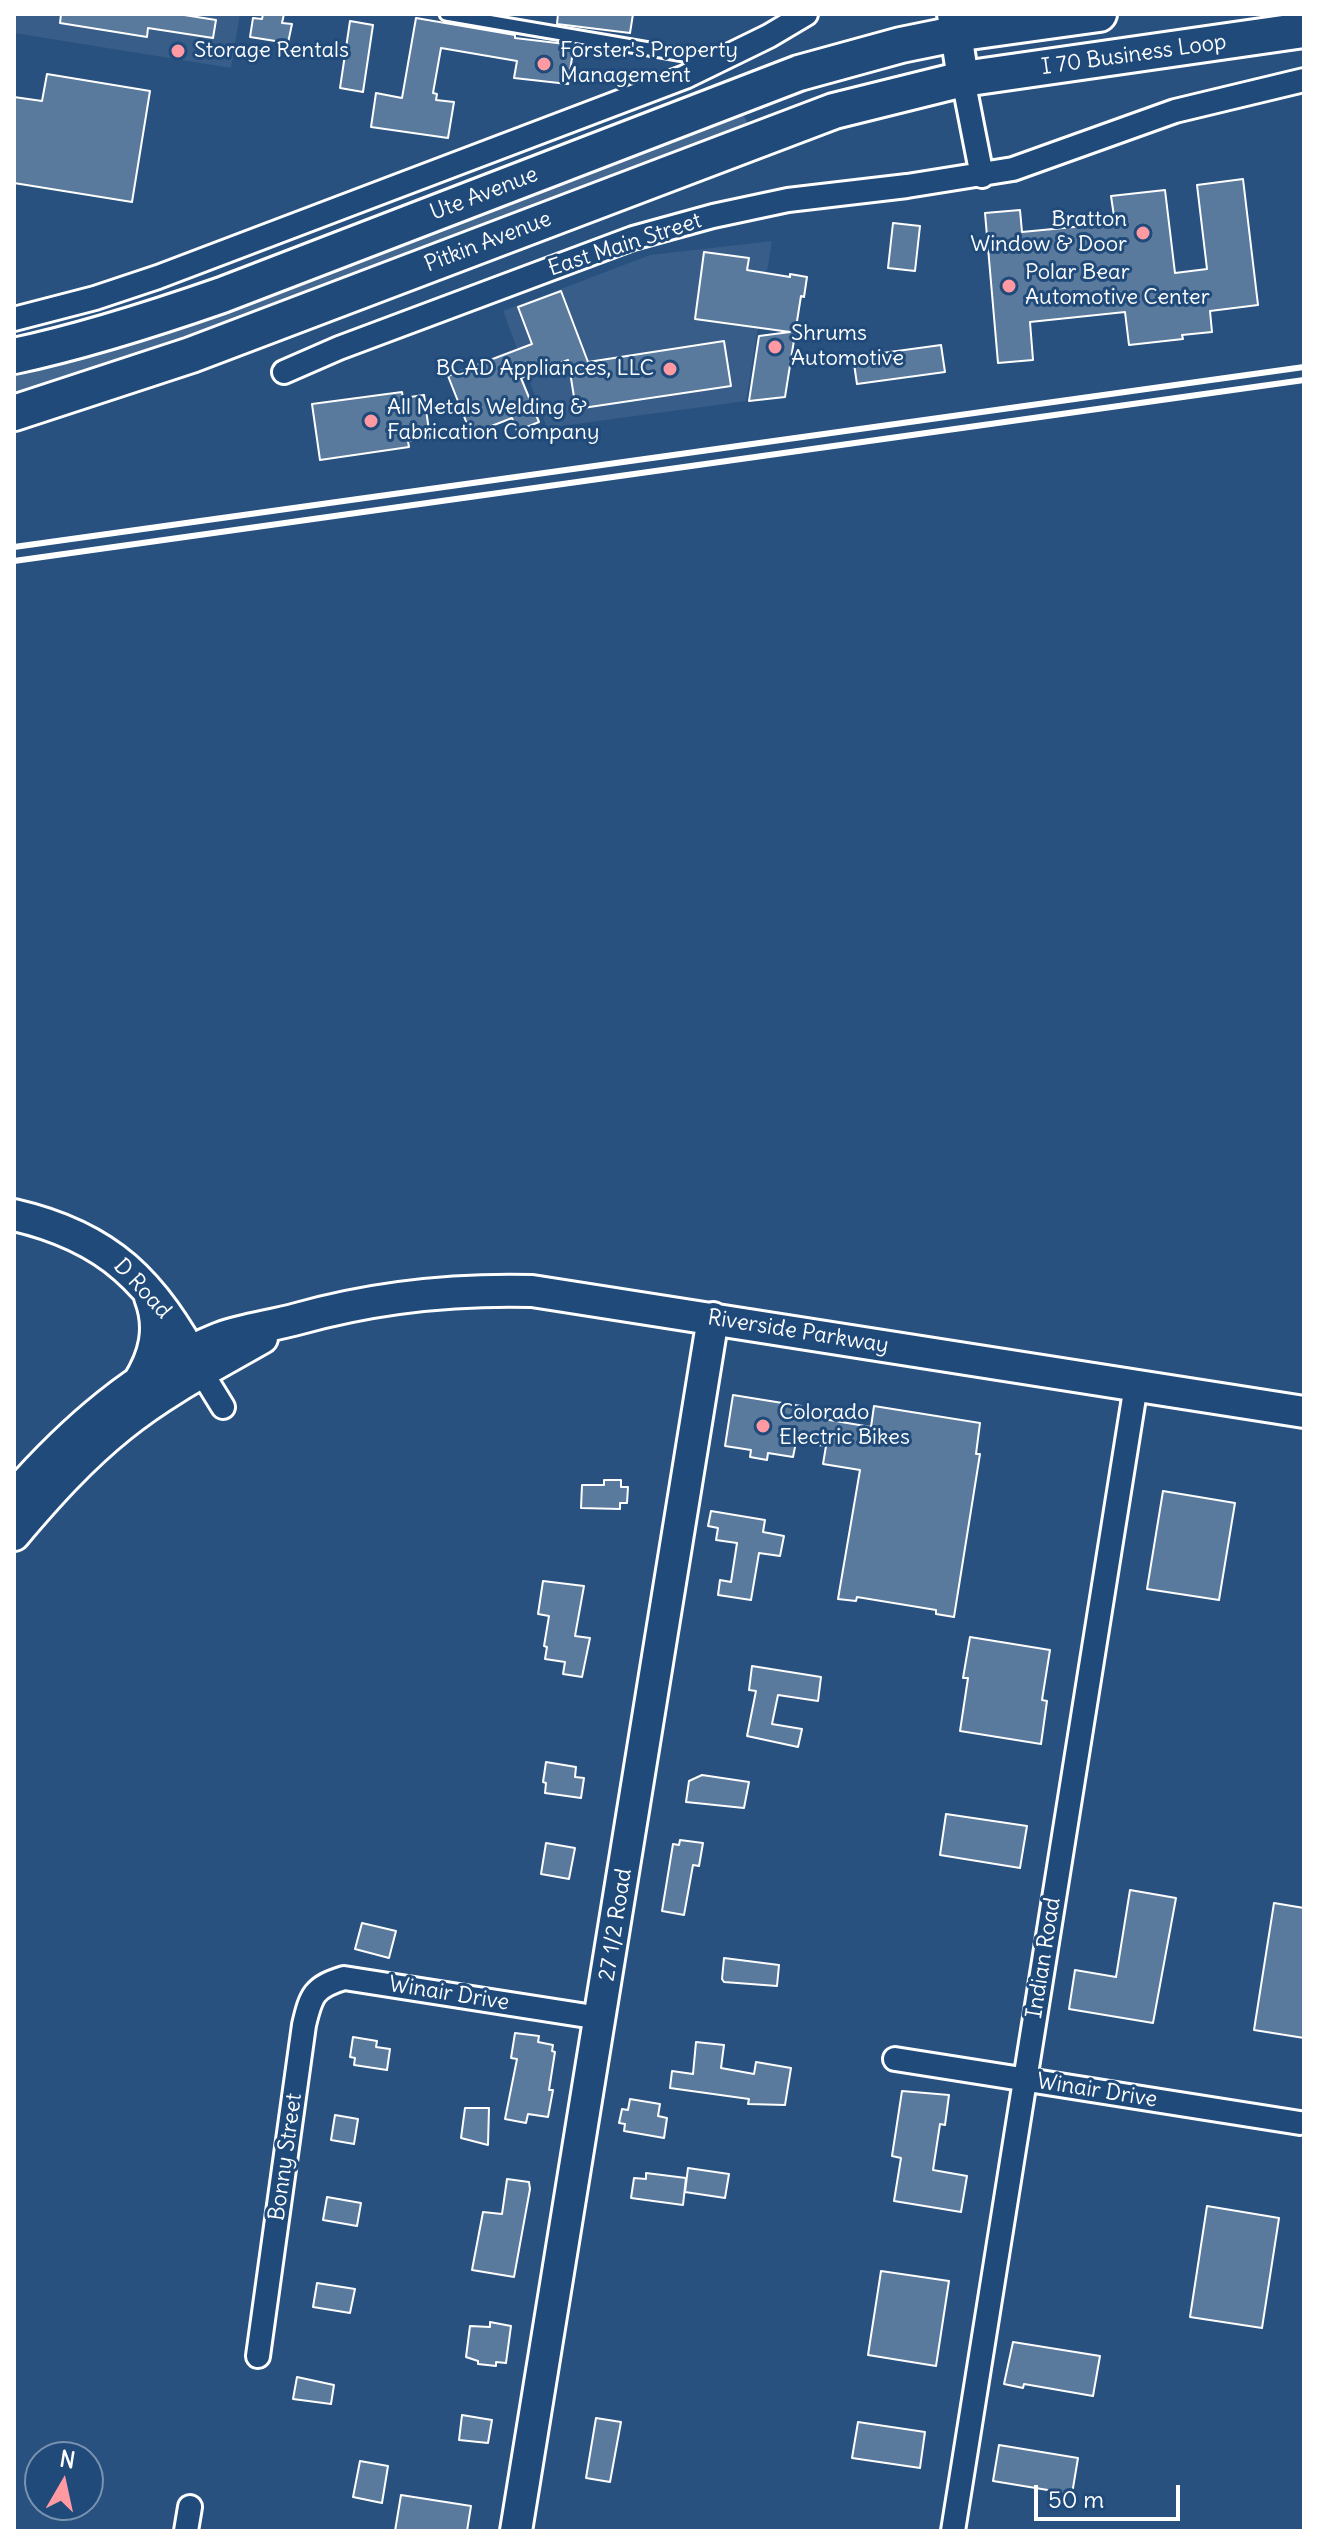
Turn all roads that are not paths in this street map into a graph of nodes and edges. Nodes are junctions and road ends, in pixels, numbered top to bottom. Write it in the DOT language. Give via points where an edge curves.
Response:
graph roads {
  1 [pos="446,14"];
  2 [pos="806,14"];
  3 [pos="1099,14"];
  4 [pos="954,24"];
  5 [pos="1304,30"];
  6 [pos="720,61"];
  7 [pos="963,79"];
  8 [pos="1304,80"];
  9 [pos="982,176"];
  10 [pos="14,319"];
  11 [pos="14,356"];
  12 [pos="284,372"];
  13 [pos="14,413"];
  14 [pos="14,1215"];
  15 [pos="146,1288"];
  16 [pos="713,1318"];
  17 [pos="196,1362"];
  18 [pos="138,1383"];
  19 [pos="1136,1385"];
  20 [pos="223,1407"];
  21 [pos="1304,1412"];
  22 [pos="14,1496"];
  23 [pos="14,1535"];
  24 [pos="344,1978"];
  25 [pos="600,2018"];
  26 [pos="895,2059"];
  27 [pos="1025,2080"];
  28 [pos="1300,2123"];
  29 [pos="258,2356"];
  30 [pos="190,2507"];
  31 [pos="186,2531"];
  32 [pos="516,2531"];
  33 [pos="953,2531"];
  1 -- 6 [label="lane"];
  2 -- 6 [label="street"];
  3 -- 4 [label="main road, I 70 Business Loop"];
  4 -- 7 [label="main road"];
  4 -- 11 [label="main road, Ute Avenue" via="901,45 799,73 222,295 133,326"];
  5 -- 7 [label="main road, I 70 Business Loop"];
  6 -- 10 [label="street" via="158,277"];
  7 -- 9 [label="street"];
  7 -- 13 [label="main road, Pitkin Avenue" via="834,111 191,355"];
  8 -- 9 [label="street, East Main Street" via="1175,111"];
  9 -- 12 [label="street, East Main Street" via="788,200 646,234"];
  14 -- 15 [label="main road, D Road" via="56,1226 96,1245"];
  15 -- 17 [label="main road, D Road"];
  15 -- 18 [label="main road" via="154,1307 156,1341"];
  16 -- 17 [label="main road, Riverside Parkway" via="532,1291 386,1298 292,1321"];
  16 -- 19 [label="main road, Riverside Parkway"];
  16 -- 25 [label="main road, 27 1/2 Road"];
  17 -- 18 [label="main road, Riverside Parkway"];
  17 -- 20 [label="street"];
  17 -- 23 [label="main road, Riverside Parkway" via="65,1476"];
  18 -- 22 [label="main road, Riverside Parkway" via="77,1430"];
  19 -- 21 [label="main road, Riverside Parkway"];
  19 -- 27 [label="street, Indian Road"];
  24 -- 25 [label="street, Winair Drive"];
  24 -- 29 [label="street, Bonny Street" via="323,1984 309,2003"];
  25 -- 32 [label="main road, 27 1/2 Road"];
  26 -- 27 [label="street, Winair Drive"];
  27 -- 28 [label="street, Winair Drive"];
  27 -- 33 [label="street, Indian Road"];
  30 -- 31 [label="street"];
}
